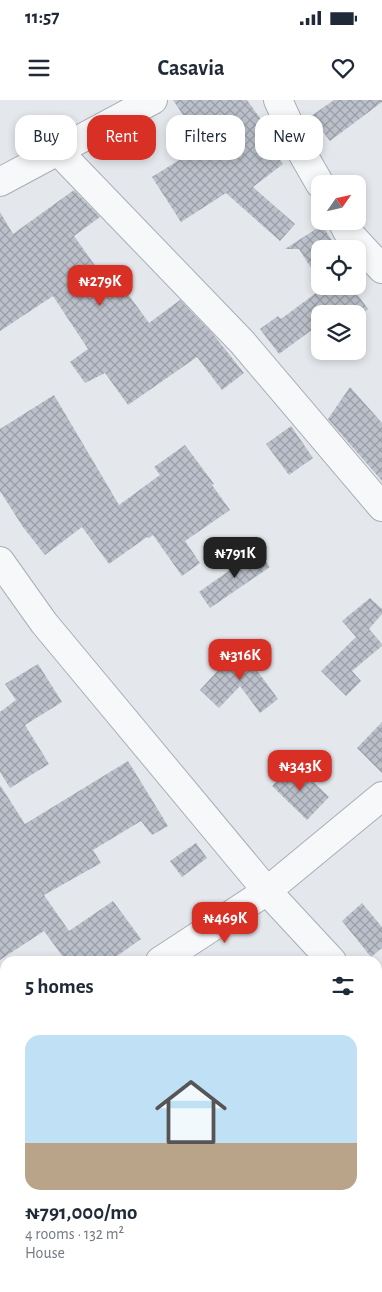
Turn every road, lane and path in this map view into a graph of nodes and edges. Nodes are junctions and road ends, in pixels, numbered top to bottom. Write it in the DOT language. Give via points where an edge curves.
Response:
graph roads {
  1 [pos="153,100"];
  2 [pos="278,100"];
  3 [pos="77,141"];
  4 [pos="41,160"];
  5 [pos="67,160"];
  6 [pos="315,175"];
  7 [pos="0,182"];
  8 [pos="346,230"];
  9 [pos="382,269"];
  10 [pos="382,507"];
  11 [pos="0,560"];
  12 [pos="382,796"];
  13 [pos="267,891"];
  14 [pos="168,956"];
  15 [pos="327,956"];
  1 -- 3 [label="street"];
  2 -- 6 [label="street"];
  4 -- 7 [label="street"];
  5 -- 10 [label="street" via="242,342"];
  8 -- 9 [label="street"];
  11 -- 13 [label="street" via="44,623"];
  12 -- 13 [label="street"];
  13 -- 14 [label="street"];
  13 -- 15 [label="street"];
}
